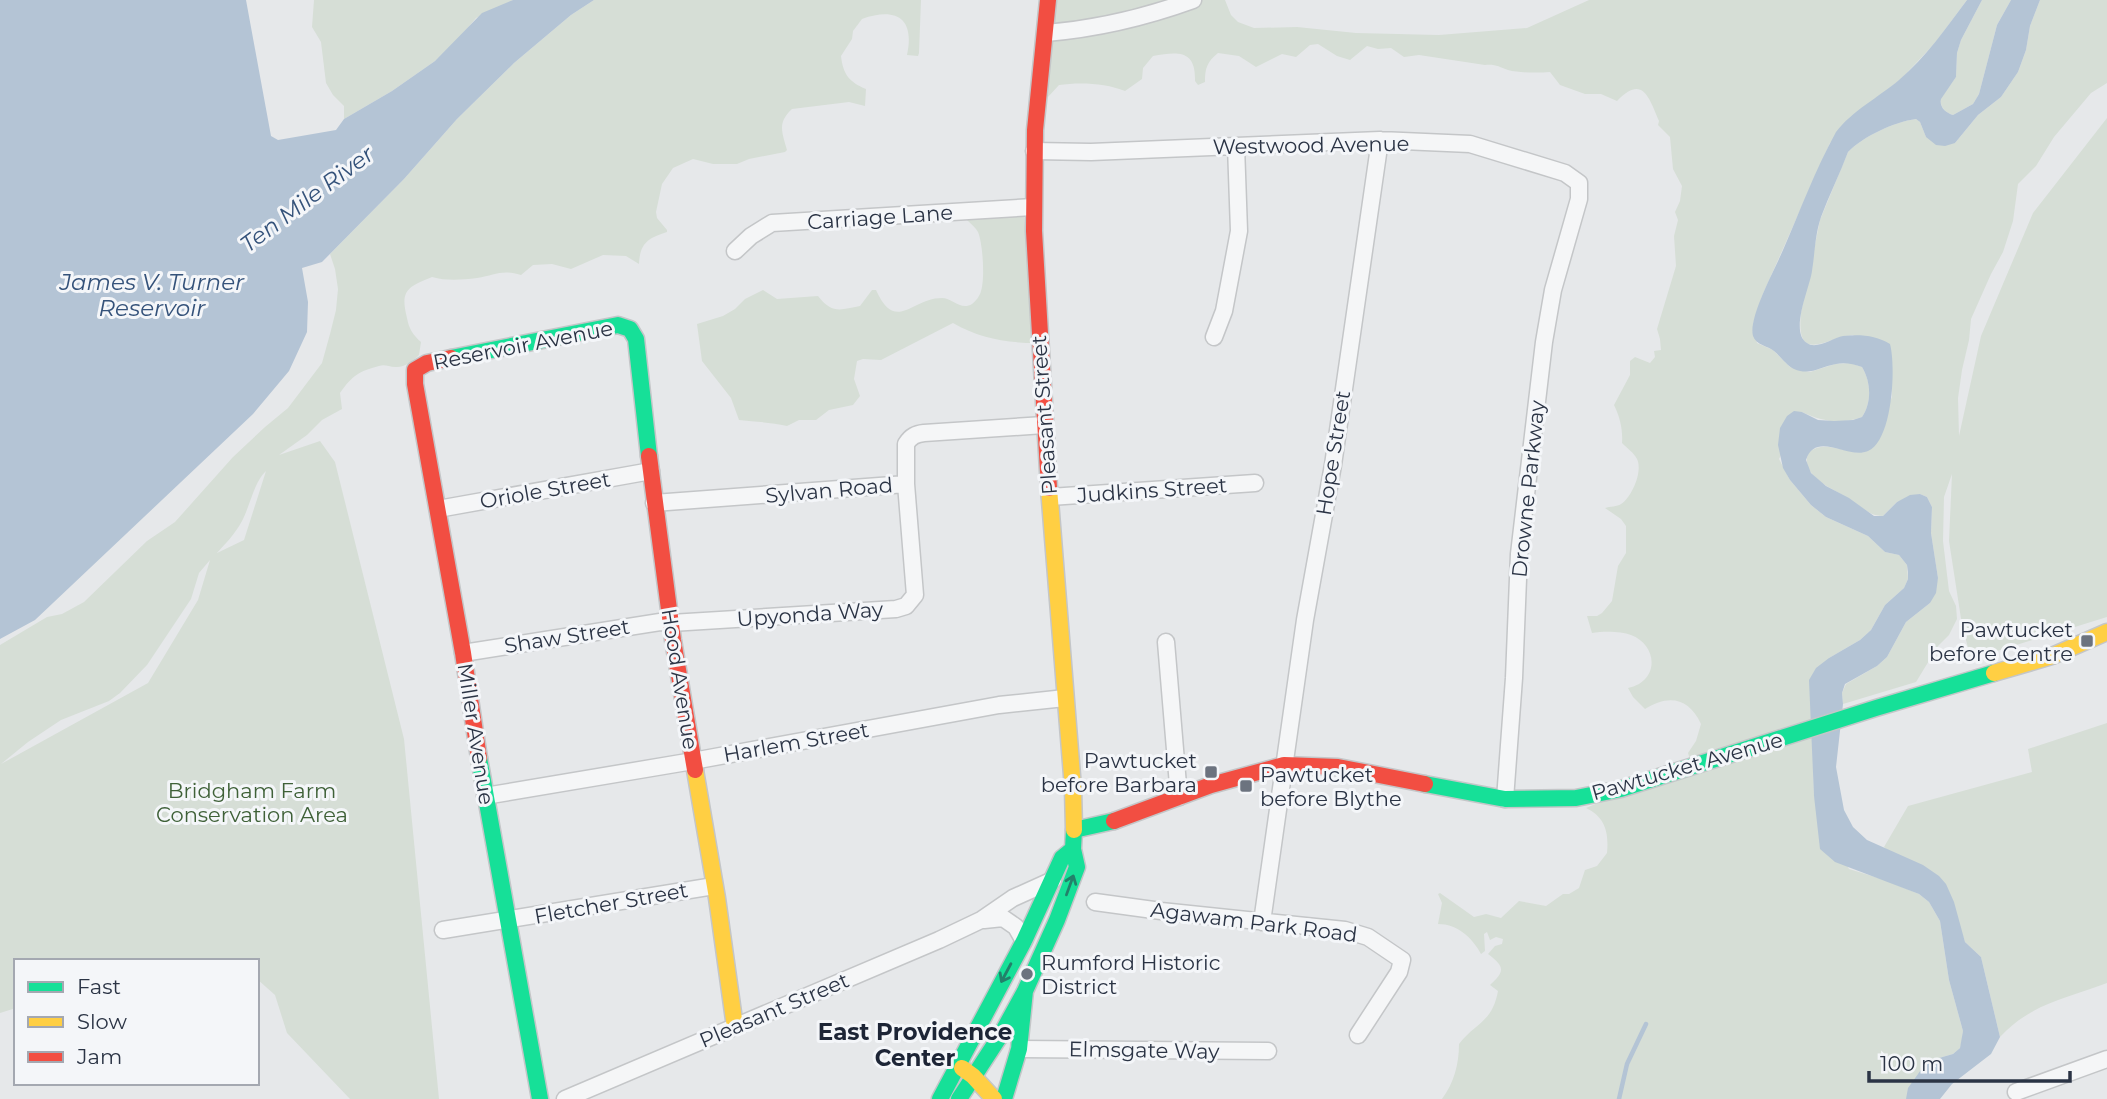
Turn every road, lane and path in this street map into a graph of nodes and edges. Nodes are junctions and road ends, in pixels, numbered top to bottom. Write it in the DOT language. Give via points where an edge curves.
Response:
graph roads {
  1 [pos="1048,0"];
  2 [pos="1193,0"];
  3 [pos="1046,33"];
  4 [pos="1380,141"];
  5 [pos="1236,146"];
  6 [pos="1034,151"];
  7 [pos="1579,183"];
  8 [pos="1033,207"];
  9 [pos="735,251"];
  10 [pos="632,330"];
  11 [pos="1214,337"];
  12 [pos="415,370"];
  13 [pos="1044,425"];
  14 [pos="651,471"];
  15 [pos="1255,482"];
  16 [pos="906,484"];
  17 [pos="1049,497"];
  18 [pos="654,503"];
  19 [pos="438,509"];
  20 [pos="671,623"];
  21 [pos="2107,632"];
  22 [pos="1166,642"];
  23 [pos="463,653"];
  24 [pos="1065,698"];
  25 [pos="693,761"];
  26 [pos="1284,765"];
  27 [pos="485,796"];
  28 [pos="1179,797"];
  29 [pos="1505,799"];
  30 [pos="1074,830"];
  31 [pos="1073,849"];
  32 [pos="1053,880"];
  33 [pos="715,886"];
  34 [pos="1095,902"];
  35 [pos="982,920"];
  36 [pos="508,921"];
  37 [pos="1262,922"];
  38 [pos="443,930"];
  39 [pos="1024,941"];
  40 [pos="1025,991"];
  41 [pos="735,1027"];
  42 [pos="1358,1035"];
  43 [pos="1019,1049"];
  44 [pos="1268,1051"];
  45 [pos="2107,1059"];
  46 [pos="958,1066"];
  47 [pos="973,1076"];
  48 [pos="2017,1092"];
  49 [pos="540,1099"];
  50 [pos="565,1099"];
  51 [pos="940,1099"];
  52 [pos="959,1099"];
  53 [pos="994,1099"];
  54 [pos="1004,1099"];
  1 -- 3 [label="main road, Pleasant Street"];
  2 -- 3 [label="street" via="1072,31"];
  3 -- 6 [label="main road, Pleasant Street"];
  4 -- 5 [label="street, Westwood Avenue"];
  4 -- 7 [label="street, Westwood Avenue" via="1470,144 1565,173"];
  4 -- 26 [label="street, Hope Street"];
  5 -- 6 [label="street, Westwood Avenue"];
  5 -- 11 [label="street" via="1240,231 1224,311"];
  6 -- 8 [label="main road, Pleasant Street"];
  7 -- 29 [label="street, Drowne Parkway" via="1544,342 1520,554"];
  8 -- 9 [label="street, Carriage Lane" via="772,223"];
  8 -- 13 [label="main road, Pleasant Street"];
  10 -- 12 [label="main road, Reservoir Avenue" via="618,325 427,363"];
  10 -- 14 [label="main road, Hood Avenue"];
  12 -- 19 [label="main road, Miller Avenue"];
  13 -- 16 [label="street, Sylvan Road" via="915,435 906,444"];
  13 -- 17 [label="main road, Pleasant Street"];
  14 -- 18 [label="main road, Hood Avenue"];
  14 -- 19 [label="street, Oriole Street"];
  15 -- 17 [label="street, Judkins Street"];
  16 -- 18 [label="street, Sylvan Road"];
  16 -- 20 [label="street, Upyonda Way" via="915,595 906,606"];
  17 -- 24 [label="main road, Pleasant Street"];
  18 -- 20 [label="main road, Hood Avenue"];
  19 -- 23 [label="main road, Miller Avenue"];
  20 -- 23 [label="street, Shaw Street"];
  20 -- 25 [label="main road, Hood Avenue"];
  21 -- 29 [label="main road, Pawtucket Avenue" via="2052,656 1609,792 1576,798"];
  22 -- 28 [label="street"];
  23 -- 27 [label="main road, Miller Avenue"];
  24 -- 25 [label="street, Harlem Street" via="999,705"];
  24 -- 30 [label="main road, Pleasant Street"];
  25 -- 27 [label="street, Harlem Street"];
  25 -- 33 [label="main road, Hood Avenue"];
  26 -- 28 [label="main road, Pawtucket Avenue"];
  26 -- 29 [label="main road, Pawtucket Avenue" via="1338,767"];
  26 -- 37 [label="street, Hope Street"];
  27 -- 36 [label="main road, Miller Avenue"];
  28 -- 30 [label="main road, Pawtucket Avenue" via="1106,824"];
  30 -- 31 [label="main road"];
  31 -- 32 [label="main road" via="1062,858"];
  40 -- 31 [label="main road, one-way" via="1077,867"];
  32 -- 35 [label="street, Pleasant Street" via="1013,898"];
  32 -- 39 [label="main road"];
  33 -- 36 [label="street, Fletcher Street"];
  33 -- 41 [label="main road, Hood Avenue"];
  34 -- 37 [label="street, Agawam Park Road"];
  35 -- 39 [label="street" via="1003,918 1016,927"];
  35 -- 41 [label="street, Pleasant Street"];
  36 -- 38 [label="street, Fletcher Street"];
  36 -- 49 [label="main road, Miller Avenue"];
  37 -- 42 [label="street, Agawam Park Road" via="1345,930 1368,937 1402,960"];
  39 -- 46 [label="main road, one-way"];
  40 -- 43 [label="main road"];
  40 -- 47 [label="main road"];
  41 -- 50 [label="street, Pleasant Street"];
  43 -- 44 [label="street, Elmsgate Way"];
  43 -- 54 [label="main road"];
  45 -- 48 [label="street"];
  46 -- 47 [label="main road"];
  46 -- 51 [label="main road"];
  47 -- 52 [label="main road"];
  47 -- 53 [label="main road"];
}
